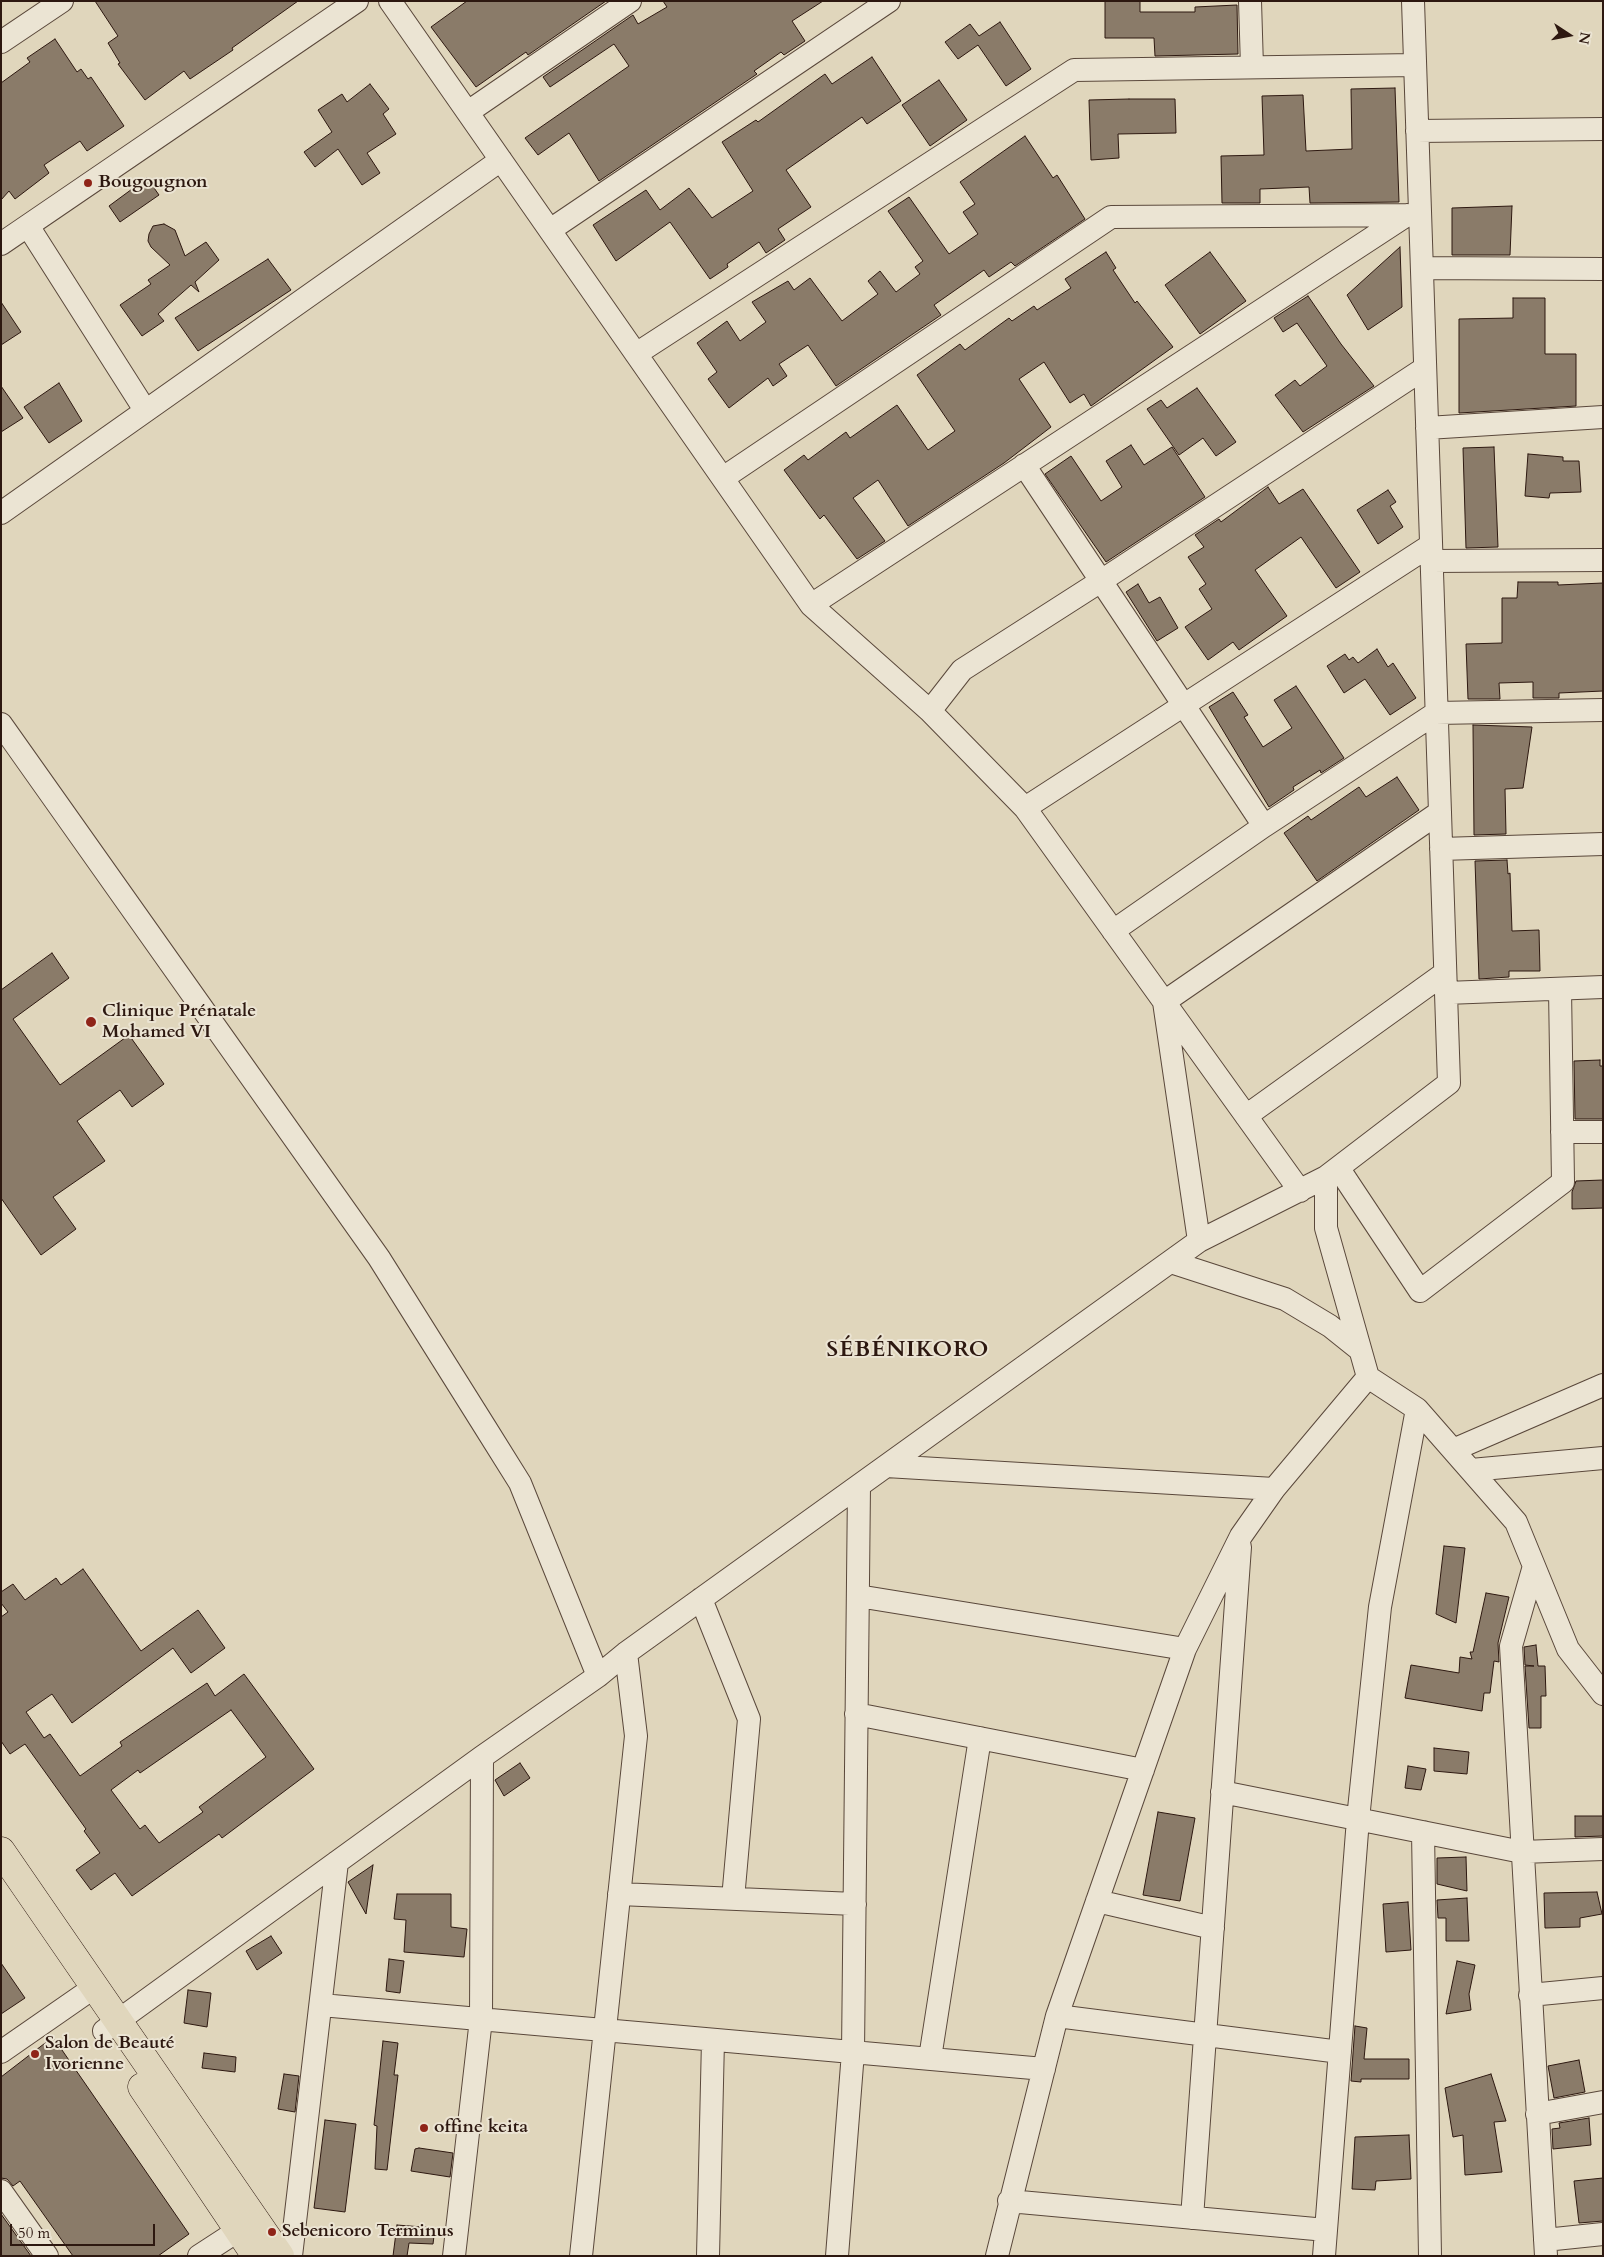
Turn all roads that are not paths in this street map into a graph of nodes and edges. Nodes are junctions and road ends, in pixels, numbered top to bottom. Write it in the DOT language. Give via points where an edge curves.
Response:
graph roads {
  1 [pos="62,1"];
  2 [pos="390,1"];
  3 [pos="630,1"];
  4 [pos="889,1"];
  5 [pos="1250,1"];
  6 [pos="1413,1"];
  7 [pos="349,3"];
  8 [pos="1,42"];
  9 [pos="1415,65"];
  10 [pos="1252,68"];
  11 [pos="468,112"];
  12 [pos="1603,129"];
  13 [pos="1417,131"];
  14 [pos="501,160"];
  15 [pos="1413,215"];
  16 [pos="28,226"];
  17 [pos="550,230"];
  18 [pos="1,244"];
  19 [pos="1422,268"];
  20 [pos="1603,269"];
  21 [pos="636,354"];
  22 [pos="1425,368"];
  23 [pos="145,410"];
  24 [pos="1603,417"];
  25 [pos="1427,428"];
  26 [pos="1024,465"];
  27 [pos="722,478"];
  28 [pos="1,514"];
  29 [pos="1431,553"];
  30 [pos="1603,560"];
  31 [pos="1101,581"];
  32 [pos="811,605"];
  33 [pos="1183,704"];
  34 [pos="1603,710"];
  35 [pos="930,711"];
  36 [pos="1436,712"];
  37 [pos="1,724"];
  38 [pos="1025,808"];
  39 [pos="1440,812"];
  40 [pos="1264,826"];
  41 [pos="1603,844"];
  42 [pos="1441,849"];
  43 [pos="1113,931"];
  44 [pos="1446,983"];
  45 [pos="1603,987"];
  46 [pos="1560,989"];
  47 [pos="1164,1002"];
  48 [pos="1246,1116"];
  49 [pos="1562,1132"];
  50 [pos="1603,1132"];
  51 [pos="1333,1173"];
  52 [pos="1300,1191"];
  53 [pos="1200,1241"];
  54 [pos="1171,1262"];
  55 [pos="1360,1350"];
  56 [pos="1368,1377"];
  57 [pos="1603,1385"];
  58 [pos="1417,1409"];
  59 [pos="1453,1450"];
  60 [pos="1603,1458"];
  61 [pos="886,1466"];
  62 [pos="1471,1470"];
  63 [pos="859,1486"];
  64 [pos="1274,1489"];
  65 [pos="1240,1536"];
  66 [pos="1534,1566"];
  67 [pos="858,1596"];
  68 [pos="702,1599"];
  69 [pos="1185,1649"];
  70 [pos="626,1653"];
  71 [pos="598,1676"];
  72 [pos="1603,1694"];
  73 [pos="856,1714"];
  74 [pos="980,1738"];
  75 [pos="482,1757"];
  76 [pos="1143,1770"];
  77 [pos="1222,1792"];
  78 [pos="1358,1819"];
  79 [pos="1423,1832"];
  80 [pos="1603,1849"];
  81 [pos="1,1851"];
  82 [pos="1522,1852"];
  83 [pos="337,1862"];
  84 [pos="1,1884"];
  85 [pos="619,1894"];
  86 [pos="733,1899"];
  87 [pos="1097,1901"];
  88 [pos="855,1904"];
  89 [pos="1212,1928"];
  90 [pos="1603,1988"];
  91 [pos="88,1991"];
  92 [pos="1530,1995"];
  93 [pos="320,2005"];
  94 [pos="1057,2016"];
  95 [pos="481,2019"];
  96 [pos="112,2026"];
  97 [pos="605,2030"];
  98 [pos="1205,2035"];
  99 [pos="713,2040"];
  100 [pos="1,2052"];
  101 [pos="853,2052"];
  102 [pos="1340,2052"];
  103 [pos="930,2058"];
  104 [pos="1044,2069"];
  105 [pos="1603,2102"];
  106 [pos="1537,2114"];
  107 [pos="1,2191"];
  108 [pos="1009,2201"];
  109 [pos="1192,2218"];
  110 [pos="239,2230"];
  111 [pos="1326,2230"];
  112 [pos="1603,2234"];
  113 [pos="1545,2248"];
  114 [pos="47,2256"];
  115 [pos="199,2256"];
  116 [pos="256,2256"];
  117 [pos="280,2256"];
  118 [pos="291,2256"];
  119 [pos="454,2256"];
  120 [pos="581,2256"];
  121 [pos="708,2256"];
  122 [pos="837,2256"];
  123 [pos="997,2256"];
  124 [pos="1324,2256"];
  125 [pos="1430,2256"];
  1 -- 8 [label="street"];
  2 -- 11 [label="street"];
  3 -- 11 [label="street"];
  4 -- 17 [label="street"];
  5 -- 10 [label="street"];
  6 -- 9 [label="street"];
  7 -- 16 [label="street"];
  9 -- 10 [label="street"];
  9 -- 13 [label="street"];
  10 -- 21 [label="street" via="1074,70"];
  11 -- 14 [label="street"];
  12 -- 13 [label="street"];
  13 -- 15 [label="street"];
  14 -- 17 [label="street"];
  14 -- 23 [label="street"];
  15 -- 19 [label="street"];
  15 -- 26 [label="street"];
  15 -- 27 [label="street" via="1112,217"];
  16 -- 18 [label="street"];
  16 -- 23 [label="street"];
  17 -- 21 [label="street"];
  19 -- 20 [label="street"];
  19 -- 22 [label="street"];
  21 -- 27 [label="street"];
  22 -- 25 [label="street"];
  22 -- 31 [label="street"];
  23 -- 28 [label="street"];
  24 -- 25 [label="street"];
  25 -- 29 [label="street"];
  26 -- 31 [label="street"];
  26 -- 32 [label="street"];
  27 -- 32 [label="street"];
  29 -- 30 [label="street"];
  29 -- 33 [label="street"];
  29 -- 36 [label="street"];
  31 -- 33 [label="street"];
  31 -- 35 [label="street" via="962,670"];
  32 -- 35 [label="street"];
  33 -- 38 [label="street"];
  33 -- 40 [label="street"];
  34 -- 36 [label="street"];
  35 -- 38 [label="street"];
  36 -- 39 [label="street"];
  36 -- 40 [label="street"];
  37 -- 71 [label="street" via="379,1258 480,1419 520,1483"];
  38 -- 43 [label="street"];
  39 -- 42 [label="street"];
  39 -- 47 [label="street"];
  40 -- 43 [label="street"];
  41 -- 42 [label="street"];
  42 -- 44 [label="street"];
  43 -- 47 [label="street"];
  44 -- 46 [label="street"];
  44 -- 48 [label="street"];
  44 -- 51 [label="street" via="1449,1083"];
  45 -- 46 [label="street"];
  46 -- 49 [label="street"];
  47 -- 48 [label="street"];
  47 -- 53 [label="street"];
  48 -- 52 [label="street"];
  49 -- 50 [label="street"];
  49 -- 51 [label="street" via="1563,1182 1420,1291"];
  51 -- 52 [label="street"];
  51 -- 55 [label="street" via="1326,1228"];
  52 -- 53 [label="street"];
  53 -- 54 [label="street"];
  54 -- 55 [label="street" via="1285,1299 1330,1326"];
  54 -- 61 [label="street"];
  55 -- 56 [label="street"];
  56 -- 58 [label="street"];
  56 -- 64 [label="street"];
  57 -- 59 [label="street"];
  58 -- 59 [label="street"];
  58 -- 78 [label="street" via="1380,1607"];
  59 -- 62 [label="street"];
  60 -- 62 [label="street"];
  61 -- 63 [label="street"];
  61 -- 64 [label="street"];
  62 -- 66 [label="street" via="1516,1522"];
  63 -- 67 [label="street"];
  63 -- 68 [label="street"];
  64 -- 65 [label="street"];
  65 -- 69 [label="street"];
  65 -- 77 [label="street"];
  66 -- 72 [label="street" via="1568,1648"];
  66 -- 82 [label="street" via="1511,1646"];
  67 -- 69 [label="street"];
  67 -- 73 [label="street"];
  68 -- 70 [label="street"];
  68 -- 86 [label="street" via="748,1719"];
  69 -- 76 [label="street"];
  70 -- 71 [label="street"];
  70 -- 85 [label="street" via="636,1736"];
  71 -- 75 [label="street"];
  73 -- 74 [label="street"];
  73 -- 88 [label="street"];
  74 -- 76 [label="street"];
  74 -- 103 [label="street"];
  75 -- 83 [label="street"];
  75 -- 95 [label="street"];
  76 -- 87 [label="street"];
  77 -- 78 [label="street"];
  77 -- 89 [label="street"];
  78 -- 79 [label="street"];
  78 -- 102 [label="street"];
  79 -- 82 [label="street"];
  79 -- 125 [label="street"];
  80 -- 82 [label="street"];
  81 -- 91 [label="highway"];
  82 -- 92 [label="street"];
  83 -- 93 [label="street"];
  83 -- 96 [label="street"];
  84 -- 91 [label="highway"];
  85 -- 86 [label="street"];
  85 -- 97 [label="street"];
  86 -- 88 [label="street"];
  87 -- 89 [label="street"];
  87 -- 94 [label="street"];
  88 -- 101 [label="street"];
  89 -- 98 [label="street"];
  90 -- 92 [label="street"];
  91 -- 96 [label="highway"];
  91 -- 100 [label="street"];
  92 -- 106 [label="street"];
  93 -- 95 [label="street"];
  93 -- 118 [label="street"];
  94 -- 98 [label="street"];
  94 -- 104 [label="street"];
  95 -- 97 [label="street"];
  95 -- 119 [label="street"];
  96 -- 110 [label="highway"];
  96 -- 117 [label="highway"];
  97 -- 99 [label="street"];
  97 -- 120 [label="street"];
  98 -- 102 [label="street"];
  98 -- 109 [label="street"];
  99 -- 101 [label="street"];
  99 -- 121 [label="street"];
  101 -- 103 [label="street"];
  101 -- 122 [label="street"];
  102 -- 111 [label="street"];
  103 -- 104 [label="street"];
  104 -- 108 [label="street"];
  105 -- 106 [label="street"];
  106 -- 113 [label="street"];
  107 -- 114 [label="street"];
  108 -- 109 [label="street"];
  108 -- 123 [label="street"];
  109 -- 111 [label="street"];
  110 -- 115 [label="street"];
  110 -- 116 [label="highway"];
  111 -- 124 [label="street"];
  112 -- 113 [label="street"];
}
